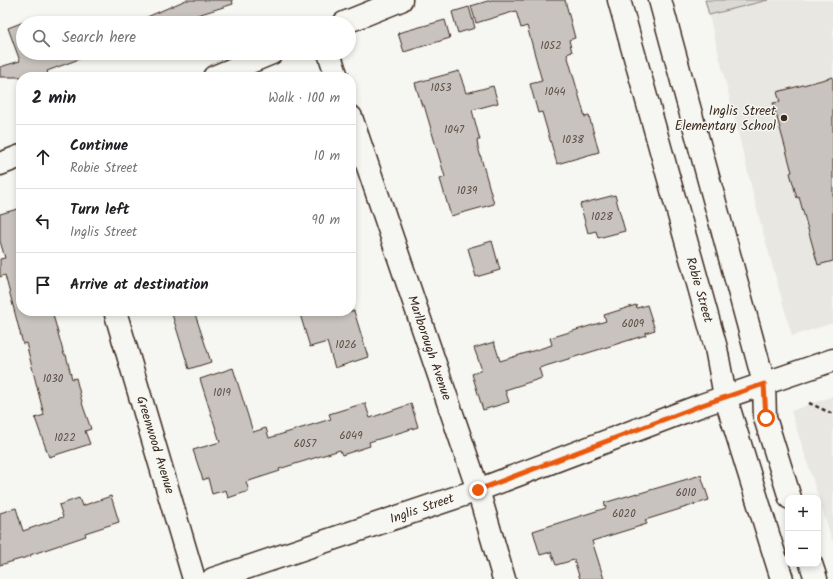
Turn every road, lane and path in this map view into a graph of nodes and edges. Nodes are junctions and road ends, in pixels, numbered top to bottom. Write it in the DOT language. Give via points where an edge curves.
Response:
graph roads {
  1 [pos="401,0"];
  2 [pos="619,0"];
  3 [pos="660,0"];
  4 [pos="356,18"];
  5 [pos="255,60"];
  6 [pos="331,60"];
  7 [pos="226,72"];
  8 [pos="335,72"];
  9 [pos="356,132"];
  10 [pos="16,158"];
  11 [pos="0,164"];
  12 [pos="116,316"];
  13 [pos="833,360"];
  14 [pos="764,384"];
  15 [pos="725,396"];
  16 [pos="809,403"];
  17 [pos="833,414"];
  18 [pos="478,490"];
  19 [pos="789,495"];
  20 [pos="812,567"];
  21 [pos="194,579"];
  22 [pos="213,579"];
  23 [pos="504,579"];
  24 [pos="782,579"];
  25 [pos="816,579"];
  1 -- 4 [label="street"];
  2 -- 15 [label="street, Robie Street" via="716,348"];
  3 -- 14 [label="street"];
  5 -- 7 [label="street"];
  6 -- 8 [label="street"];
  9 -- 18 [label="street, Marlborough Avenue"];
  10 -- 11 [label="street"];
  12 -- 21 [label="street, Greenwood Avenue"];
  13 -- 14 [label="street, Inglis Street"];
  14 -- 15 [label="street, Inglis Street"];
  14 -- 19 [label="street" via="766,418"];
  15 -- 18 [label="street, Inglis Street"];
  15 -- 24 [label="street, Robie Street"];
  16 -- 17 [label="path"];
  18 -- 22 [label="street, Inglis Street"];
  18 -- 23 [label="street, Marlborough Avenue"];
  20 -- 25 [label="street"];
}
